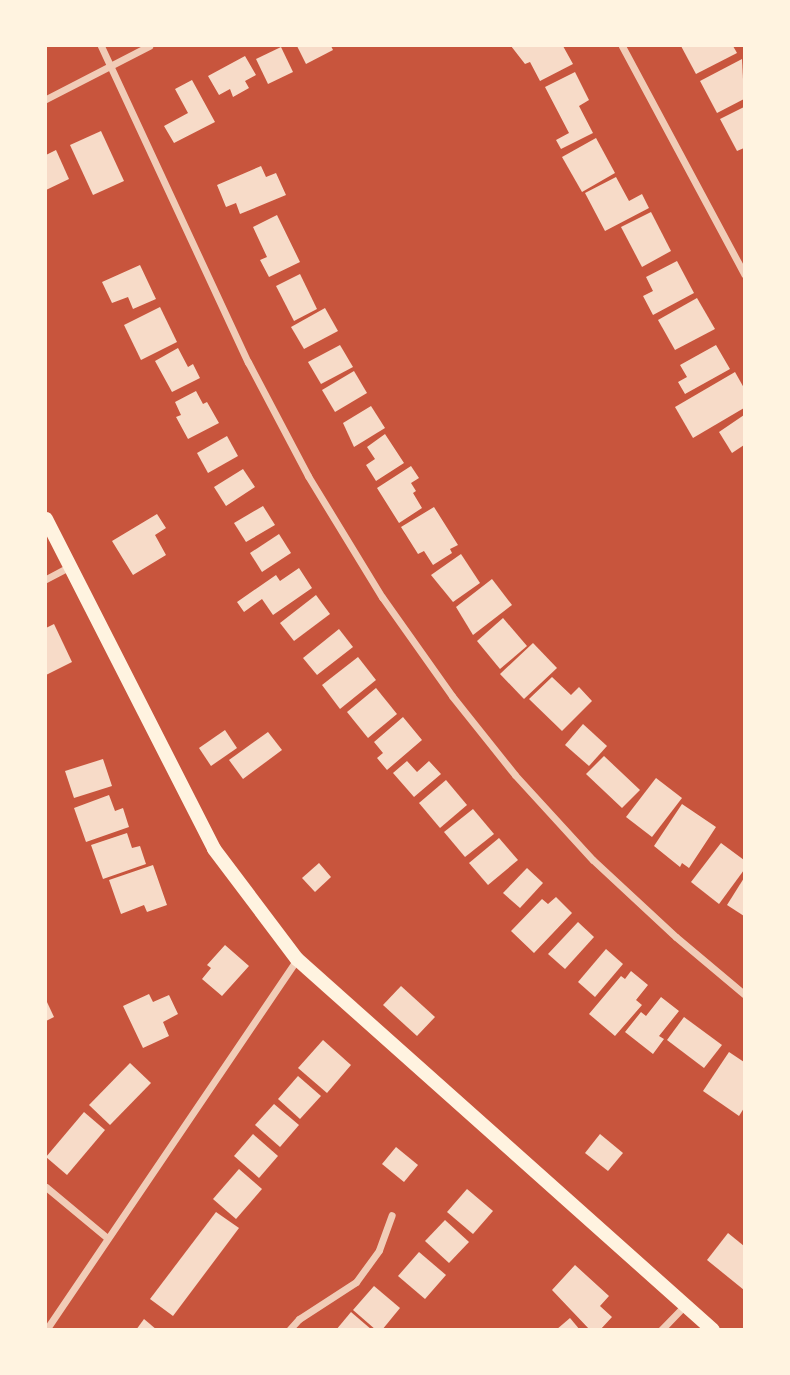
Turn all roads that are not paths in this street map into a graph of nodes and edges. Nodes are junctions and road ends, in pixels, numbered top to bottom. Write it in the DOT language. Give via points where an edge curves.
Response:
graph roads {
  1 [pos="101,46"];
  2 [pos="149,46"];
  3 [pos="622,46"];
  4 [pos="112,65"];
  5 [pos="46,99"];
  6 [pos="744,274"];
  7 [pos="46,519"];
  8 [pos="69,567"];
  9 [pos="46,579"];
  10 [pos="297,959"];
  11 [pos="744,994"];
  12 [pos="46,1187"];
  13 [pos="392,1215"];
  14 [pos="106,1237"];
  15 [pos="685,1304"];
  16 [pos="46,1329"];
  17 [pos="289,1329"];
  18 [pos="661,1329"];
  19 [pos="713,1329"];
  1 -- 4 [label="street"];
  2 -- 4 [label="street"];
  3 -- 6 [label="street"];
  4 -- 5 [label="street"];
  4 -- 11 [label="street" via="248,362 308,476 382,597 507,765 593,860"];
  7 -- 8 [label="main road"];
  8 -- 9 [label="street"];
  8 -- 10 [label="main road" via="214,849"];
  10 -- 14 [label="street"];
  10 -- 15 [label="main road"];
  12 -- 14 [label="street"];
  13 -- 17 [label="street" via="379,1250 356,1282"];
  14 -- 16 [label="street"];
  15 -- 18 [label="street"];
  15 -- 19 [label="main road"];
}
